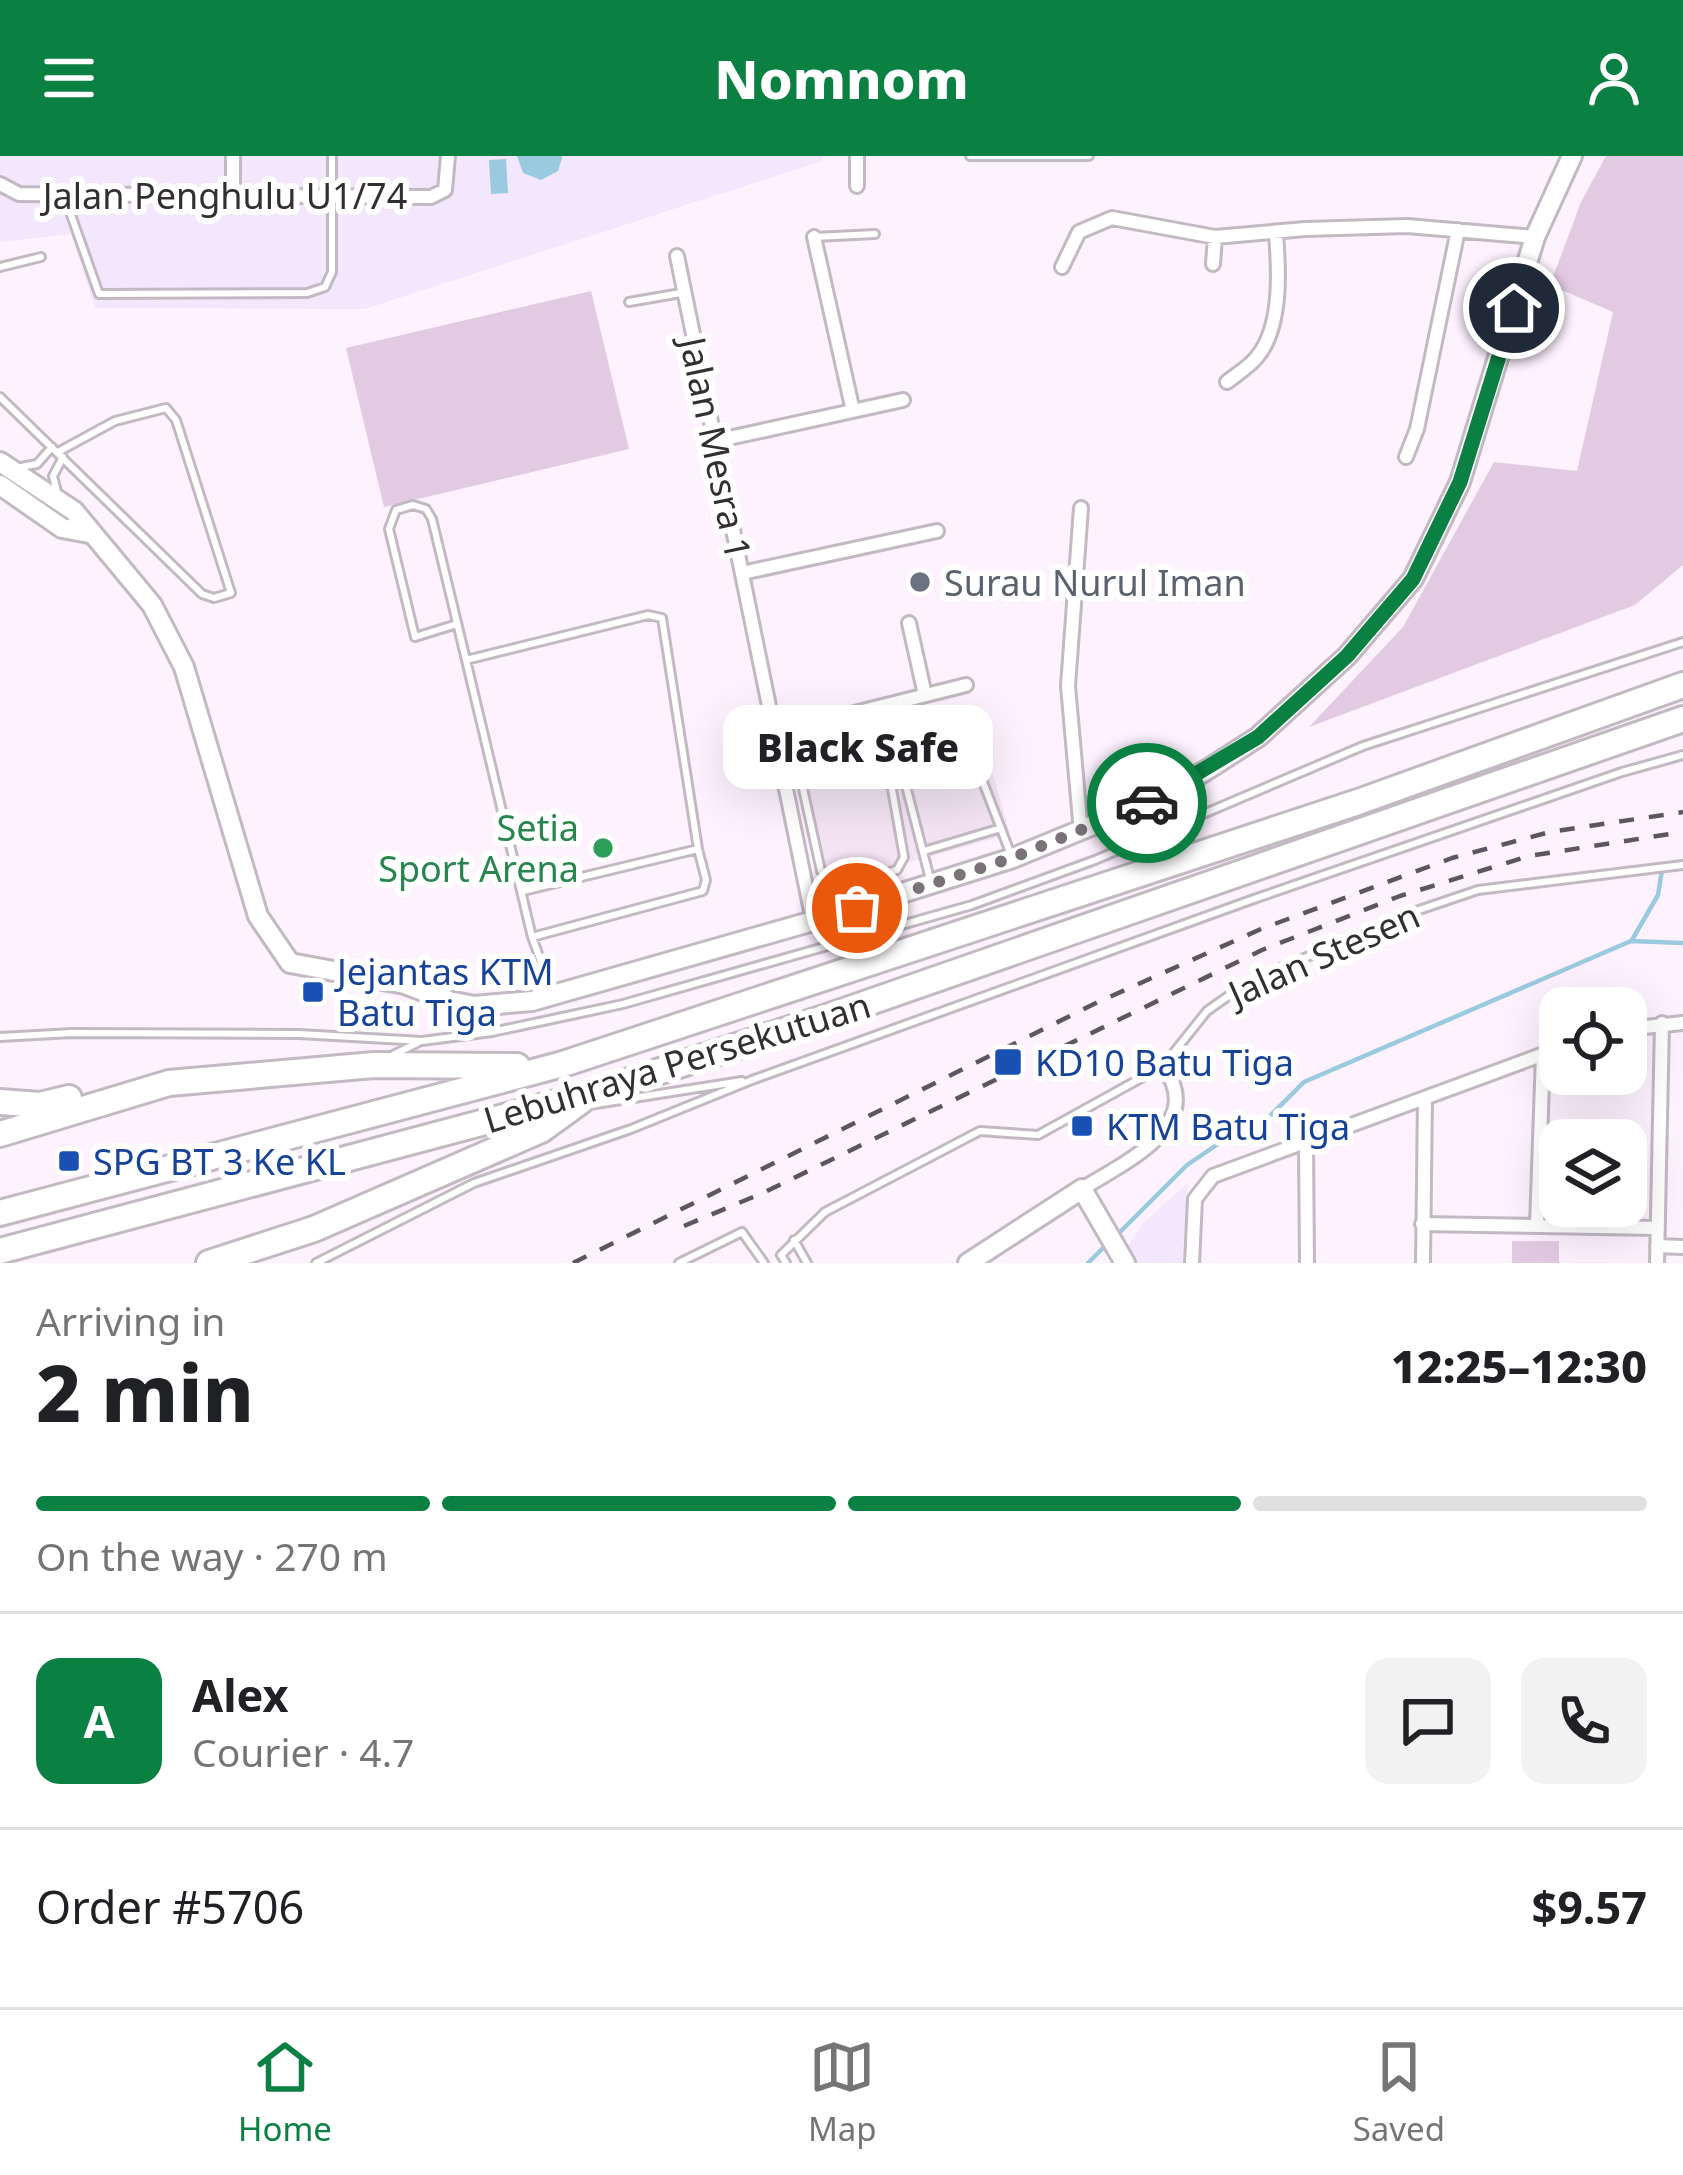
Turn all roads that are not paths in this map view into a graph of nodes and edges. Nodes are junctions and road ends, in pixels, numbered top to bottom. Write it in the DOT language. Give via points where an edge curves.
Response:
graph roads {
  1 [pos="233,156"];
  2 [pos="332,156"];
  3 [pos="448,156"];
  4 [pos="857,156"];
  5 [pos="970,156"];
  6 [pos="1089,156"];
  7 [pos="1572,156"];
  8 [pos="0,184"];
  9 [pos="857,186"];
  10 [pos="64,195"];
  11 [pos="233,196"];
  12 [pos="332,196"];
  13 [pos="1458,230"];
  14 [pos="875,234"];
  15 [pos="1276,234"];
  16 [pos="814,237"];
  17 [pos="1216,237"];
  18 [pos="1535,237"];
  19 [pos="677,256"];
  20 [pos="41,257"];
  21 [pos="1214,265"];
  22 [pos="0,267"];
  23 [pos="1062,267"];
  24 [pos="685,292"];
  25 [pos="629,302"];
  26 [pos="1227,382"];
  27 [pos="0,398"];
  28 [pos="903,400"];
  29 [pos="853,411"];
  30 [pos="715,441"];
  31 [pos="58,452"];
  32 [pos="1406,457"];
  33 [pos="6,465"];
  34 [pos="0,485"];
  35 [pos="58,498"];
  36 [pos="1081,508"];
  37 [pos="937,531"];
  38 [pos="89,533"];
  39 [pos="742,573"];
  40 [pos="909,623"];
  41 [pos="457,624"];
  42 [pos="1683,642"];
  43 [pos="466,660"];
  44 [pos="967,685"];
  45 [pos="1683,685"];
  46 [pos="925,695"];
  47 [pos="877,707"];
  48 [pos="1683,719"];
  49 [pos="789,728"];
  50 [pos="775,733"];
  51 [pos="1683,755"];
  52 [pos="1001,828"];
  53 [pos="1081,832"];
  54 [pos="698,849"];
  55 [pos="922,852"];
  56 [pos="1012,858"];
  57 [pos="1683,865"];
  58 [pos="931,885"];
  59 [pos="523,891"];
  60 [pos="813,921"];
  61 [pos="532,937"];
  62 [pos="552,994"];
  63 [pos="1662,1023"];
  64 [pos="1683,1023"];
  65 [pos="1647,1026"];
  66 [pos="0,1037"];
  67 [pos="422,1040"];
  68 [pos="1539,1056"];
  69 [pos="563,1064"];
  70 [pos="374,1065"];
  71 [pos="1163,1066"];
  72 [pos="752,1080"];
  73 [pos="169,1083"];
  74 [pos="1542,1095"];
  75 [pos="1425,1099"];
  76 [pos="581,1101"];
  77 [pos="0,1102"];
  78 [pos="0,1135"];
  79 [pos="1306,1144"];
  80 [pos="1082,1189"];
  81 [pos="0,1213"];
  82 [pos="1422,1224"];
  83 [pos="1537,1226"];
  84 [pos="1658,1228"];
  85 [pos="794,1240"];
  86 [pos="1657,1246"];
  87 [pos="1683,1247"];
  88 [pos="0,1251"];
  89 [pos="784,1259"];
  90 [pos="209,1263"];
  91 [pos="316,1263"];
  92 [pos="679,1263"];
  93 [pos="764,1263"];
  94 [pos="807,1263"];
  95 [pos="968,1263"];
  96 [pos="1125,1263"];
  97 [pos="1192,1263"];
  98 [pos="1307,1263"];
  99 [pos="1423,1263"];
  100 [pos="1657,1263"];
  1 -- 11 [label="street"];
  2 -- 12 [label="lane"];
  3 -- 12 [label="street, Jalan Penghulu U1/74" via="445,190 431,196"];
  4 -- 9 [label="street"];
  5 -- 6 [label="lane"];
  7 -- 18 [label="street"];
  8 -- 10 [label="street, Jalan Penghulu U1/74" via="19,194"];
  10 -- 11 [label="street, Jalan Penghulu U1/74"];
  10 -- 12 [label="lane" via="99,294 325,287"];
  11 -- 12 [label="street, Jalan Penghulu U1/74"];
  13 -- 15 [label="street"];
  13 -- 18 [label="street"];
  13 -- 32 [label="street"];
  14 -- 16 [label="lane"];
  15 -- 17 [label="street"];
  15 -- 26 [label="street" via="1270,337"];
  16 -- 29 [label="street"];
  17 -- 21 [label="street"];
  17 -- 23 [label="street" via="1112,218 1079,232"];
  18 -- 53 [label="street" via="1460,482 1413,579 1347,656 1258,737 1154,800"];
  19 -- 24 [label="street, Jalan Mesra 1"];
  20 -- 22 [label="lane"];
  24 -- 25 [label="lane"];
  24 -- 30 [label="street, Jalan Mesra 1"];
  27 -- 31 [label="lane"];
  28 -- 29 [label="street"];
  29 -- 30 [label="street"];
  30 -- 39 [label="street, Jalan Mesra 1"];
  31 -- 31 [label="lane" via="115,421 166,408 231,593 202,594"];
  31 -- 33 [label="lane" via="37,464"];
  31 -- 35 [label="lane"];
  33 -- 35 [label="street"];
  34 -- 38 [label="street" via="62,528"];
  35 -- 38 [label="street"];
  36 -- 53 [label="street" via="1068,686"];
  37 -- 39 [label="street"];
  38 -- 62 [label="street" via="152,605 184,667 258,916 290,963 474,1006"];
  39 -- 50 [label="street, Jalan Mesra 1"];
  40 -- 46 [label="street"];
  41 -- 41 [label="lane" via="432,519 426,508 396,510 389,529 416,637"];
  41 -- 43 [label="lane"];
  42 -- 67 [label="lane" via="1363,746 972,905 623,1004"];
  43 -- 54 [label="lane" via="662,618"];
  43 -- 59 [label="lane"];
  44 -- 46 [label="street"];
  45 -- 69 [label="highway, Lebuhraya Persekutuan" via="1358,802"];
  46 -- 47 [label="street"];
  47 -- 49 [label="street"];
  47 -- 49 [label="lane" via="904,857 897,870 836,886 821,871"];
  48 -- 76 [label="highway, Lebuhraya Persekutuan"];
  49 -- 50 [label="street"];
  50 -- 60 [label="street, Jalan Mesra 1"];
  51 -- 72 [label="lane"];
  52 -- 55 [label="lane"];
  52 -- 55 [label="lane" via="973,765 905,782"];
  52 -- 56 [label="lane"];
  53 -- 56 [label="street"];
  54 -- 59 [label="lane"];
  54 -- 61 [label="lane" via="703,891"];
  55 -- 58 [label="lane"];
  56 -- 58 [label="street"];
  57 -- 71 [label="lane, Jalan Stesen" via="1478,890 1410,913 1222,997"];
  58 -- 60 [label="street"];
  59 -- 61 [label="lane"];
  60 -- 62 [label="street"];
  61 -- 62 [label="lane"];
  63 -- 64 [label="street"];
  63 -- 65 [label="street"];
  63 -- 84 [label="street"];
  66 -- 67 [label="lane"];
  67 -- 70 [label="lane"];
  68 -- 75 [label="street"];
  69 -- 70 [label="highway"];
  69 -- 81 [label="highway, Lebuhraya Persekutuan"];
  70 -- 73 [label="highway"];
  71 -- 80 [label="street" via="1175,1090 1170,1124 1159,1140"];
  71 -- 85 [label="lane" via="1038,1135 980,1131 825,1212"];
  72 -- 76 [label="lane"];
  72 -- 91 [label="lane" via="474,1183"];
  73 -- 77 [label="highway" via="40,1105"];
  73 -- 78 [label="highway"];
  74 -- 83 [label="street"];
  75 -- 79 [label="street"];
  75 -- 82 [label="street"];
  76 -- 88 [label="highway, Lebuhraya Persekutuan"];
  76 -- 90 [label="highway" via="541,1130 314,1229"];
  79 -- 97 [label="street" via="1213,1176 1199,1189"];
  79 -- 98 [label="street"];
  80 -- 95 [label="street"];
  80 -- 96 [label="street"];
  82 -- 83 [label="street"];
  82 -- 99 [label="street"];
  83 -- 84 [label="street"];
  84 -- 86 [label="street"];
  85 -- 89 [label="lane"];
  85 -- 94 [label="lane"];
  86 -- 87 [label="street"];
  86 -- 100 [label="street"];
  89 -- 93 [label="lane"];
  92 -- 93 [label="lane" via="742,1232"];
}
